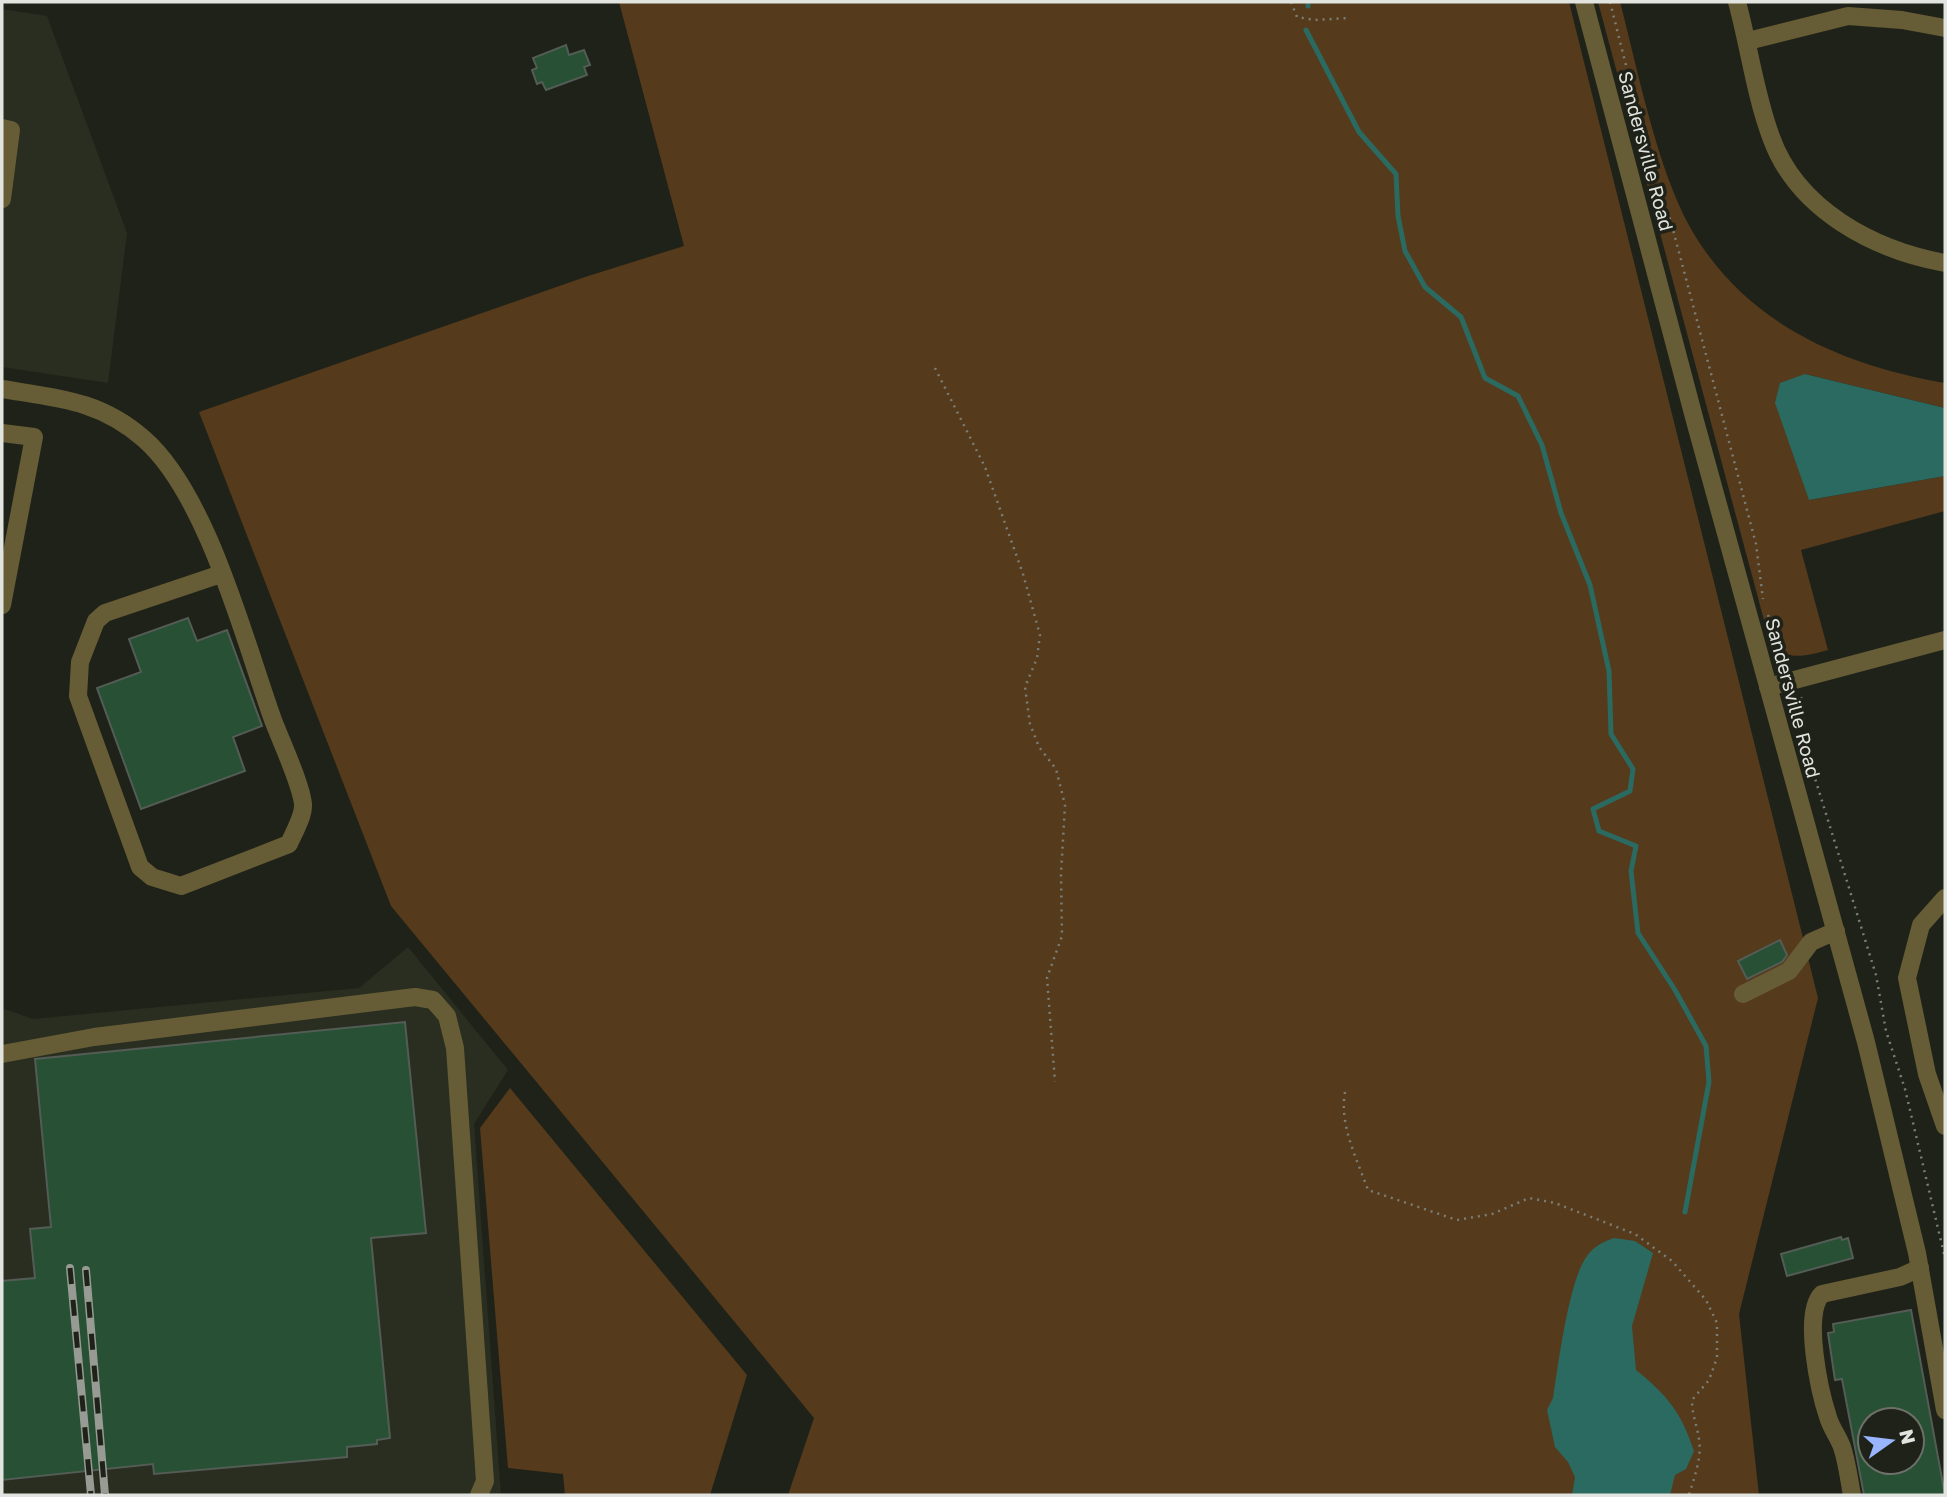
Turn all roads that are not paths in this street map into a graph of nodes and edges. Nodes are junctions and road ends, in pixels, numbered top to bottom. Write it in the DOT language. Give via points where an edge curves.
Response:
graph roads {
  1 [pos="1584,2"];
  2 [pos="1737,2"];
  3 [pos="1945,28"];
  4 [pos="1748,41"];
  5 [pos="2,128"];
  6 [pos="2,199"];
  7 [pos="1945,263"];
  8 [pos="2,389"];
  9 [pos="2,433"];
  10 [pos="221,574"];
  11 [pos="2,606"];
  12 [pos="1945,640"];
  13 [pos="1768,687"];
  14 [pos="1945,898"];
  15 [pos="1836,931"];
  16 [pos="1743,994"];
  17 [pos="2,1054"];
  18 [pos="1945,1126"];
  19 [pos="1920,1268"];
  20 [pos="1945,1410"];
  21 [pos="479,1495"];
  22 [pos="1852,1495"];
  1 -- 13 [label="street, Sandersville Road"];
  2 -- 4 [label="street"];
  3 -- 4 [label="street" via="1847,16"];
  4 -- 7 [label="street" via="1771,139 1803,189 1853,232 1902,254"];
  5 -- 6 [label="street" via="11,130"];
  8 -- 10 [label="street" via="88,404 145,439 171,466 192,502"];
  9 -- 11 [label="street" via="34,437"];
  10 -- 10 [label="street" via="303,806 289,844 181,886 152,877 140,867 78,696 80,662 96,621 104,613"];
  12 -- 13 [label="street"];
  13 -- 15 [label="street, Sandersville Road"];
  14 -- 18 [label="street" via="1921,925 1907,978 1927,1074"];
  15 -- 16 [label="street" via="1811,942 1789,971"];
  15 -- 19 [label="street, Sandersville Road"];
  17 -- 21 [label="street" via="121,1034 415,997 433,1000 447,1016 455,1048 485,1481"];
  19 -- 20 [label="street, Sandersville Road"];
  19 -- 22 [label="street" via="1817,1299 1813,1330 1820,1385"];
}
